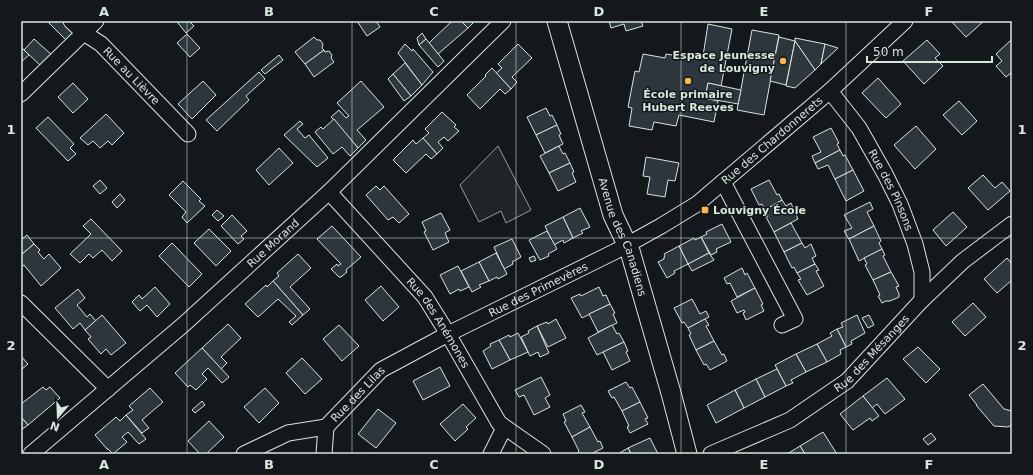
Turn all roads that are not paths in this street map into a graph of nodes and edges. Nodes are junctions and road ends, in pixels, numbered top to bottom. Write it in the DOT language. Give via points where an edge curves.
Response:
graph roads {
  1 [pos="71,21"];
  2 [pos="96,21"];
  3 [pos="503,21"];
  4 [pos="557,21"];
  5 [pos="905,21"];
  6 [pos="84,33"];
  7 [pos="830,91"];
  8 [pos="21,94"];
  9 [pos="188,134"];
  10 [pos="723,182"];
  11 [pos="329,192"];
  12 [pos="1012,224"];
  13 [pos="627,244"];
  14 [pos="922,300"];
  15 [pos="21,303"];
  16 [pos="782,325"];
  17 [pos="448,334"];
  18 [pos="108,389"];
  19 [pos="326,427"];
  20 [pos="504,428"];
  21 [pos="31,454"];
  22 [pos="244,454"];
  23 [pos="324,454"];
  24 [pos="491,454"];
  25 [pos="542,454"];
  26 [pos="687,454"];
  27 [pos="711,454"];
  1 -- 6 [label="street, Rue au Lièvre"];
  2 -- 6 [label="street"];
  3 -- 11 [label="street, Rue Morand"];
  4 -- 13 [label="street, Avenue des Canadiens" via="613,215"];
  5 -- 7 [label="street, Rue des Chardonnerets"];
  6 -- 8 [label="street"];
  6 -- 9 [label="street, Rue au Lièvre" via="101,44"];
  7 -- 10 [label="street, Rue des Chardonnerets"];
  7 -- 14 [label="street, Rue des Pinsons" via="859,128 900,204 922,272"];
  10 -- 13 [label="street, Rue des Chardonnerets" via="697,204"];
  10 -- 16 [label="street" via="794,319"];
  11 -- 17 [label="street, Rue des Anémones" via="425,297"];
  11 -- 18 [label="street, Rue Morand" via="183,325"];
  12 -- 14 [label="street, Rue des Mésanges" via="963,261"];
  13 -- 17 [label="street, Rue des Primevères"];
  13 -- 26 [label="street, Avenue des Canadiens"];
  14 -- 27 [label="street, Rue des Mésanges" via="847,382 790,420"];
  15 -- 18 [label="street"];
  17 -- 19 [label="street, Rue des Lilas" via="381,370"];
  17 -- 20 [label="street, Rue des Anémones"];
  18 -- 21 [label="street, Rue Morand"];
  19 -- 22 [label="street, Rue des Lilas" via="288,433"];
  19 -- 23 [label="street"];
  20 -- 24 [label="street"];
  20 -- 25 [label="street, Rue des Anémones"];
}
